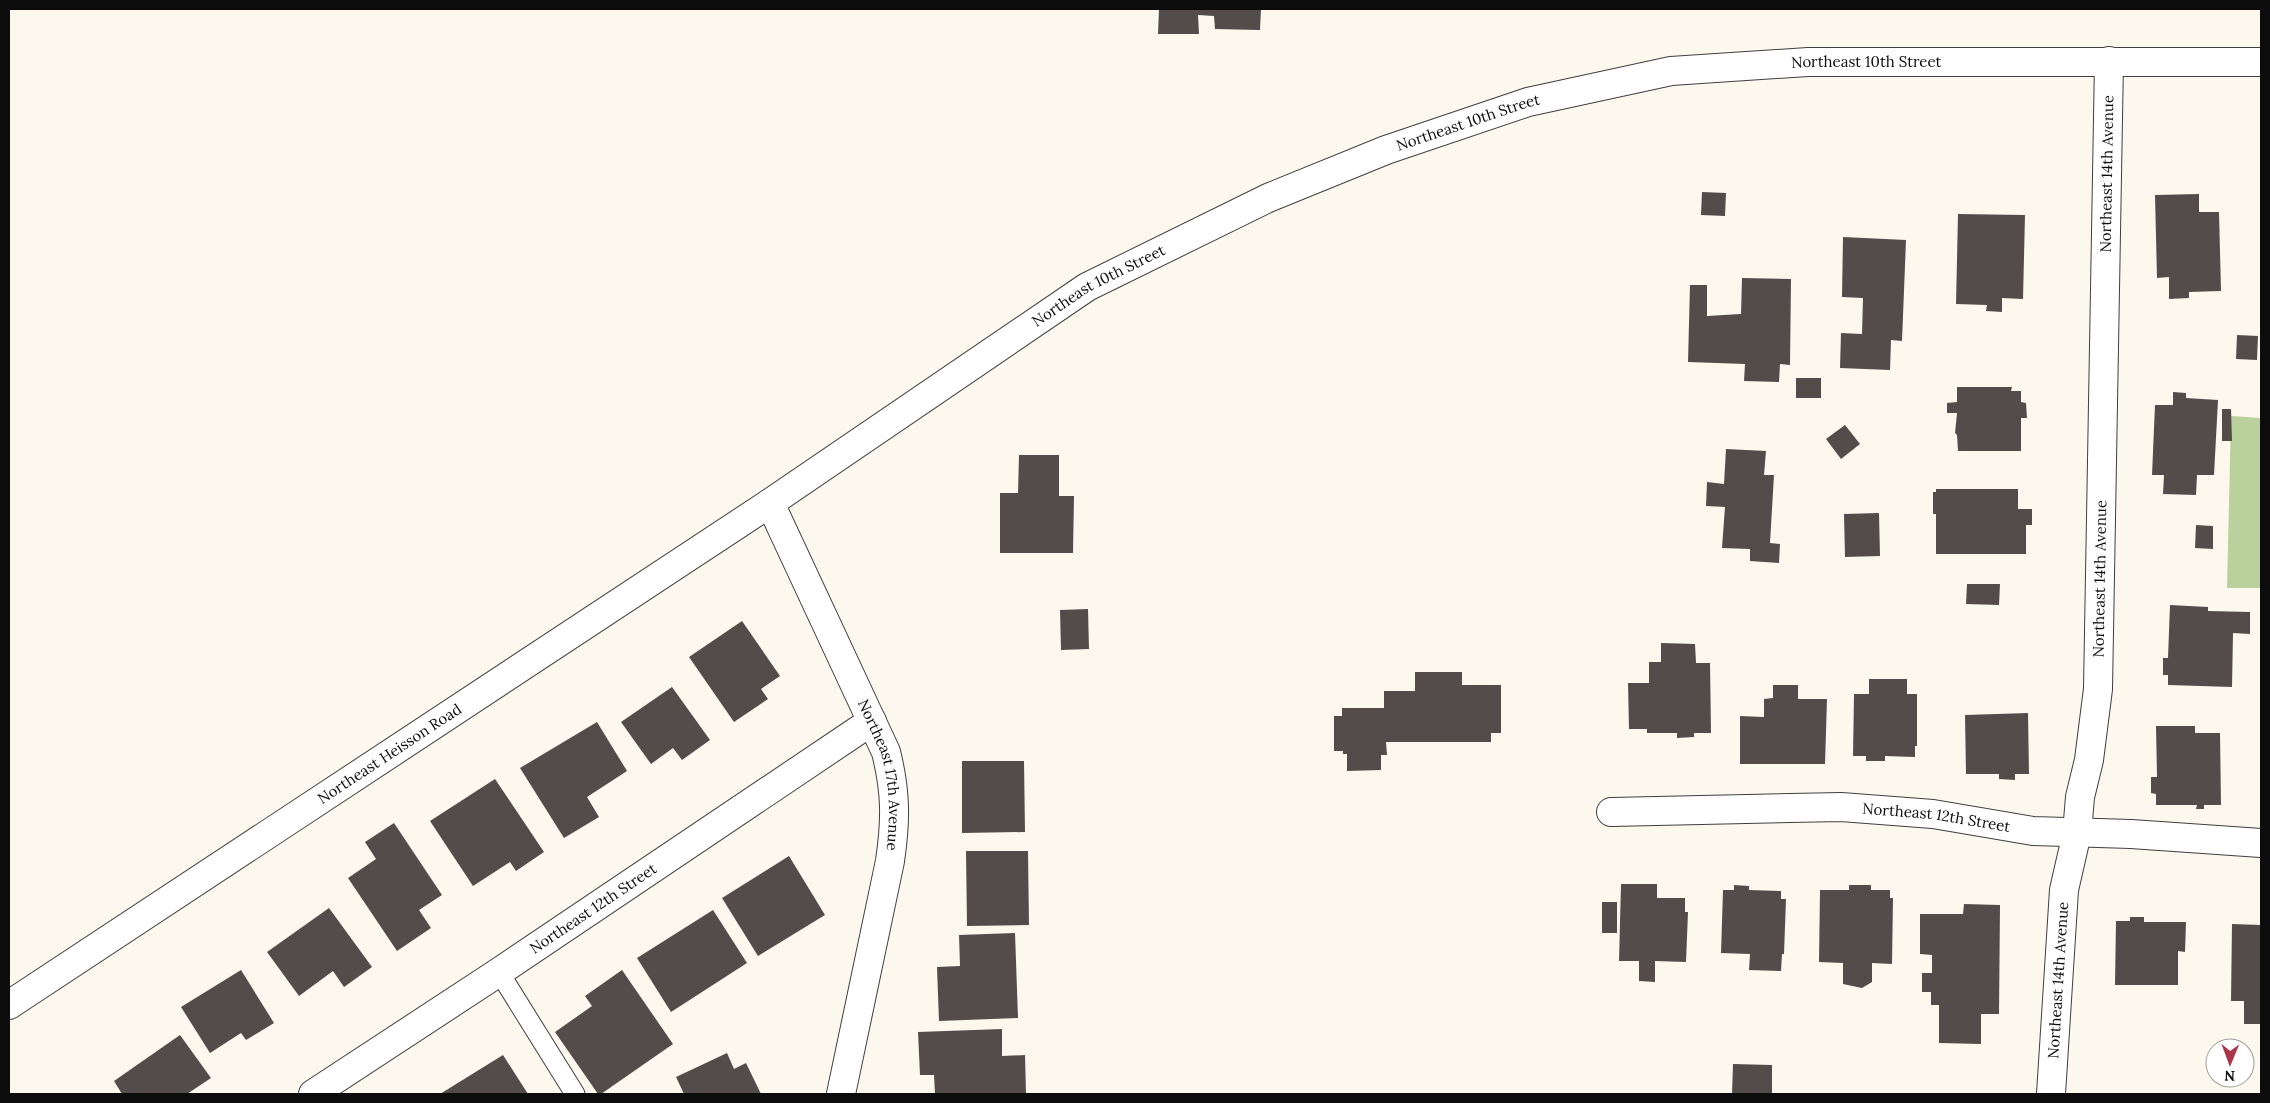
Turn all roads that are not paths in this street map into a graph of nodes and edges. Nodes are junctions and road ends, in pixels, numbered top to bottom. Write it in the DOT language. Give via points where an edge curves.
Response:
graph roads {
  1 [pos="2109,61"];
  2 [pos="2261,62"];
  3 [pos="770,503"];
  4 [pos="872,721"];
  5 [pos="1611,812"];
  6 [pos="2077,833"];
  7 [pos="2261,843"];
  8 [pos="499,972"];
  9 [pos="9,1005"];
  10 [pos="313,1094"];
  11 [pos="575,1094"];
  12 [pos="841,1094"];
  13 [pos="2051,1094"];
  1 -- 2 [label="street, Northeast 10th Street"];
  1 -- 3 [label="street, Northeast 10th Street" via="1808,62 1670,71 1528,102 1386,150 1268,198 1087,286"];
  1 -- 6 [label="street, Northeast 14th Avenue" via="2098,689"];
  3 -- 4 [label="street, Northeast 17th Avenue"];
  3 -- 9 [label="street, Northeast Heisson Road"];
  4 -- 8 [label="street, Northeast 12th Street"];
  4 -- 12 [label="street, Northeast 17th Avenue" via="886,752 893,781 895,822 890,861"];
  5 -- 6 [label="street, Northeast 12th Street" via="1841,807 1933,814 2033,831"];
  6 -- 7 [label="street, Northeast 12th Street"];
  6 -- 13 [label="street, Northeast 14th Avenue" via="2064,890"];
  8 -- 10 [label="street, Northeast 12th Street"];
  8 -- 11 [label="lane"];
}
